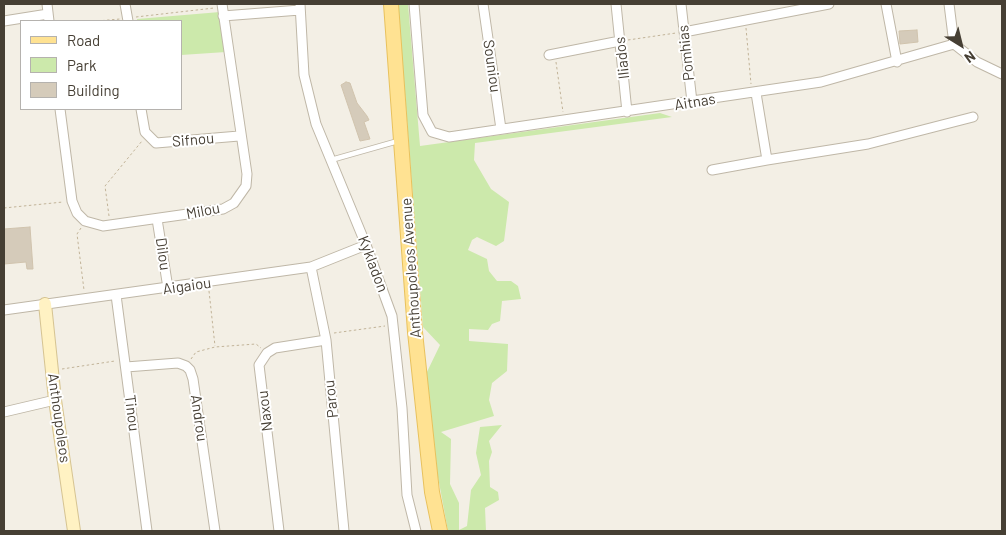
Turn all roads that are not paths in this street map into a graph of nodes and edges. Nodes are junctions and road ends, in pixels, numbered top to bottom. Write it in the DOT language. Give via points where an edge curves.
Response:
graph roads {
  1 [pos="47,4"];
  2 [pos="125,4"];
  3 [pos="391,4"];
  4 [pos="414,4"];
  5 [pos="483,4"];
  6 [pos="616,4"];
  7 [pos="681,4"];
  8 [pos="830,4"];
  9 [pos="886,4"];
  10 [pos="949,4"];
  11 [pos="300,7"];
  12 [pos="222,9"];
  13 [pos="49,18"];
  14 [pos="127,20"];
  15 [pos="4,21"];
  16 [pos="684,32"];
  17 [pos="620,41"];
  18 [pos="954,44"];
  19 [pos="552,55"];
  20 [pos="897,62"];
  21 [pos="1002,74"];
  22 [pos="754,93"];
  23 [pos="692,102"];
  24 [pos="60,110"];
  25 [pos="141,110"];
  26 [pos="627,112"];
  27 [pos="973,117"];
  28 [pos="501,129"];
  29 [pos="239,136"];
  30 [pos="401,140"];
  31 [pos="767,160"];
  32 [pos="330,161"];
  33 [pos="712,170"];
  34 [pos="157,219"];
  35 [pos="366,245"];
  36 [pos="311,268"];
  37 [pos="168,288"];
  38 [pos="116,295"];
  39 [pos="45,304"];
  40 [pos="4,310"];
  41 [pos="325,337"];
  42 [pos="125,363"];
  43 [pos="55,400"];
  44 [pos="4,412"];
  45 [pos="74,531"];
  46 [pos="147,531"];
  47 [pos="215,531"];
  48 [pos="279,531"];
  49 [pos="344,531"];
  50 [pos="416,531"];
  51 [pos="440,531"];
  1 -- 13 [label="street"];
  2 -- 14 [label="street"];
  3 -- 30 [label="main road, Anthoupoleos Avenue"];
  4 -- 28 [label="street, Aitnas" via="423,116 432,132 449,136"];
  5 -- 28 [label="street, Souniou"];
  6 -- 17 [label="street, Iliados"];
  7 -- 16 [label="street, Pomhias"];
  8 -- 16 [label="street"];
  9 -- 20 [label="street"];
  10 -- 18 [label="street"];
  11 -- 12 [label="street"];
  11 -- 32 [label="street, Kykladon" via="304,75"];
  12 -- 29 [label="street, Milou"];
  13 -- 15 [label="street"];
  16 -- 23 [label="street, Pomhias"];
  17 -- 19 [label="street"];
  17 -- 26 [label="street, Iliados"];
  18 -- 20 [label="street, Aitnas"];
  18 -- 21 [label="street" via="977,62"];
  20 -- 22 [label="street, Aitnas" via="821,82"];
  22 -- 23 [label="street, Aitnas"];
  22 -- 31 [label="street"];
  23 -- 26 [label="street, Aitnas"];
  24 -- 34 [label="street, Milou" via="72,201 77,213 94,225"];
  25 -- 29 [label="street, Sifnou" via="145,132 156,143"];
  26 -- 28 [label="street, Aitnas"];
  27 -- 31 [label="street" via="868,144"];
  29 -- 34 [label="street, Milou" via="246,186 234,203 223,209"];
  30 -- 32 [label="lane"];
  30 -- 51 [label="main road, Anthoupoleos Avenue" via="415,332 432,492"];
  31 -- 33 [label="street"];
  32 -- 35 [label="street, Kykladon"];
  34 -- 37 [label="street, Dilou"];
  35 -- 36 [label="street, Aigaiou"];
  35 -- 50 [label="street, Kykladon" via="393,325 407,495"];
  36 -- 37 [label="street, Aigaiou"];
  36 -- 41 [label="street, Parou"];
  37 -- 38 [label="street, Aigaiou"];
  38 -- 39 [label="street, Aigaiou"];
  38 -- 42 [label="street, Tinou"];
  39 -- 40 [label="street, Aigaiou"];
  39 -- 43 [label="street, Anthoupoleos"];
  41 -- 48 [label="street, Naxou" via="276,348 267,353 259,365"];
  41 -- 49 [label="street, Parou"];
  42 -- 46 [label="street, Tinou"];
  42 -- 47 [label="street, Androu" via="178,363 186,366 193,378"];
  43 -- 44 [label="street"];
  43 -- 45 [label="street, Anthoupoleos"];
}
